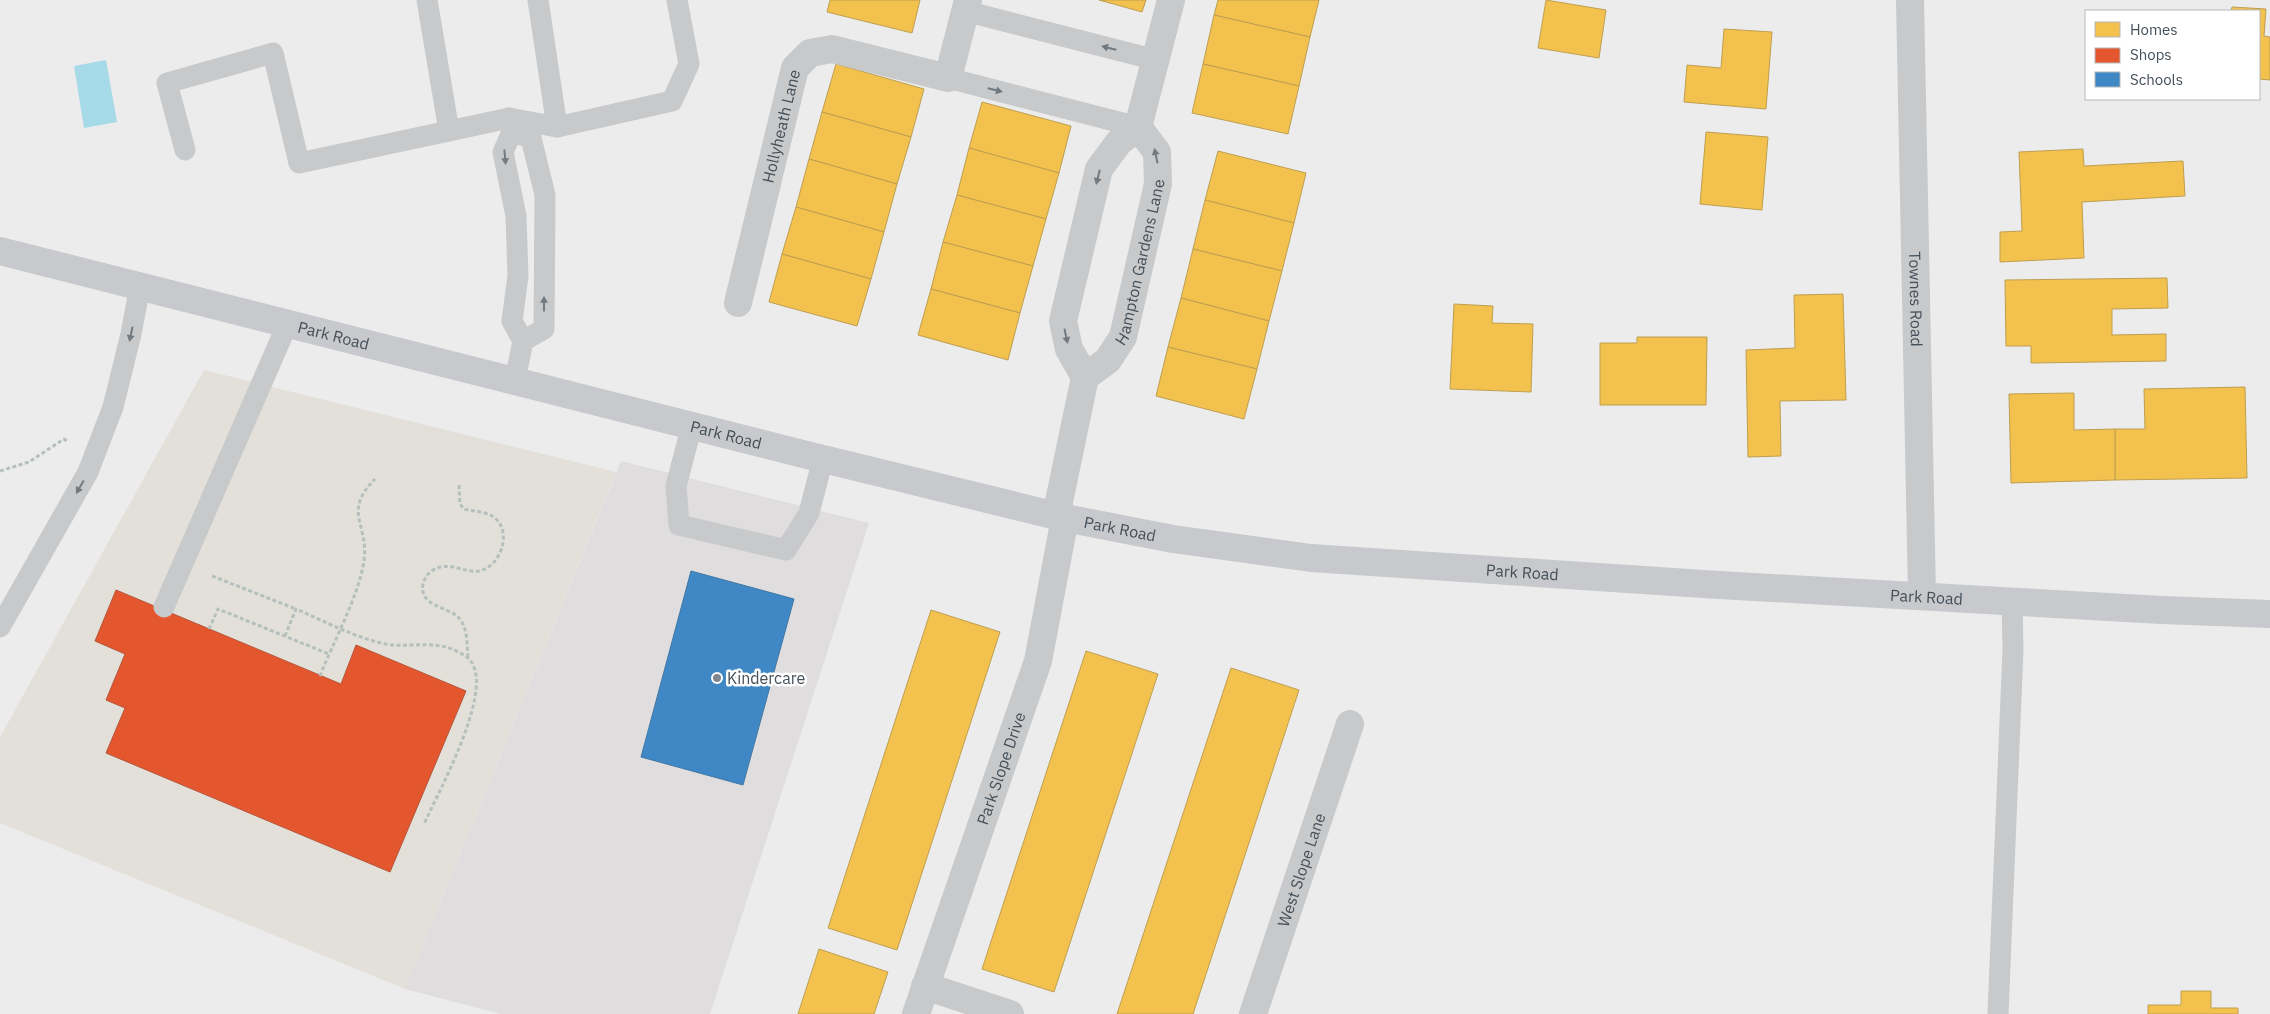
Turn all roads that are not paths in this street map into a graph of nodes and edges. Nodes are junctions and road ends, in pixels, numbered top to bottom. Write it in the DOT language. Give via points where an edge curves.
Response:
graph roads {
  1 [pos="427,0"];
  2 [pos="538,0"];
  3 [pos="676,0"];
  4 [pos="1171,0"];
  5 [pos="1910,0"];
  6 [pos="966,6"];
  7 [pos="1156,60"];
  8 [pos="948,78"];
  9 [pos="510,125"];
  10 [pos="1138,127"];
  11 [pos="557,128"];
  12 [pos="449,130"];
  13 [pos="185,150"];
  14 [pos="0,251"];
  15 [pos="140,286"];
  16 [pos="738,303"];
  17 [pos="287,325"];
  18 [pos="523,341"];
  19 [pos="1085,377"];
  20 [pos="515,380"];
  21 [pos="692,425"];
  22 [pos="823,459"];
  23 [pos="1061,517"];
  24 [pos="1922,596"];
  25 [pos="2012,601"];
  26 [pos="164,607"];
  27 [pos="2270,614"];
  28 [pos="0,627"];
  29 [pos="1350,724"];
  30 [pos="925,986"];
  31 [pos="916,1014"];
  32 [pos="1010,1014"];
  33 [pos="1253,1014"];
  34 [pos="1998,1014"];
  1 -- 12 [label="lane"];
  2 -- 11 [label="lane"];
  3 -- 11 [label="lane" via="689,64 672,102"];
  4 -- 7 [label="street"];
  5 -- 24 [label="street, Townes Road"];
  7 -- 6 [label="lane, one-way"];
  6 -- 8 [label="street"];
  7 -- 10 [label="street"];
  8 -- 10 [label="lane, one-way"];
  8 -- 16 [label="street, Hollyheath Lane" via="832,49 810,53 795,68"];
  9 -- 11 [label="lane"];
  9 -- 12 [label="lane"];
  9 -- 18 [label="lane, one-way" via="503,152 516,216 518,276 512,321"];
  18 -- 9 [label="lane, one-way" via="544,329 545,195 531,138"];
  10 -- 19 [label="street, one-way" via="1119,142 1100,169 1063,321 1069,348"];
  19 -- 10 [label="street, Hampton Gardens Lane, one-way" via="1108,360 1123,337 1158,184 1157,152"];
  12 -- 13 [label="lane" via="299,163 273,53 167,83"];
  14 -- 15 [label="main road, Park Road"];
  15 -- 17 [label="main road, Park Road"];
  15 -- 28 [label="lane, one-way" via="132,334 113,407 88,472"];
  17 -- 20 [label="main road, Park Road"];
  17 -- 26 [label="lane"];
  18 -- 20 [label="lane"];
  19 -- 23 [label="street"];
  20 -- 21 [label="main road, Park Road"];
  21 -- 22 [label="main road, Park Road"];
  21 -- 22 [label="lane" via="676,486 679,525 786,550 809,514"];
  22 -- 23 [label="main road, Park Road"];
  23 -- 24 [label="main road, Park Road" via="1173,539 1311,558"];
  23 -- 30 [label="street, Park Slope Drive" via="1038,661"];
  24 -- 25 [label="main road, Park Road"];
  25 -- 27 [label="main road, Park Road"];
  25 -- 34 [label="lane" via="2013,649"];
  29 -- 33 [label="street, West Slope Lane"];
  30 -- 31 [label="street, Park Slope Drive"];
  30 -- 32 [label="street"];
}
